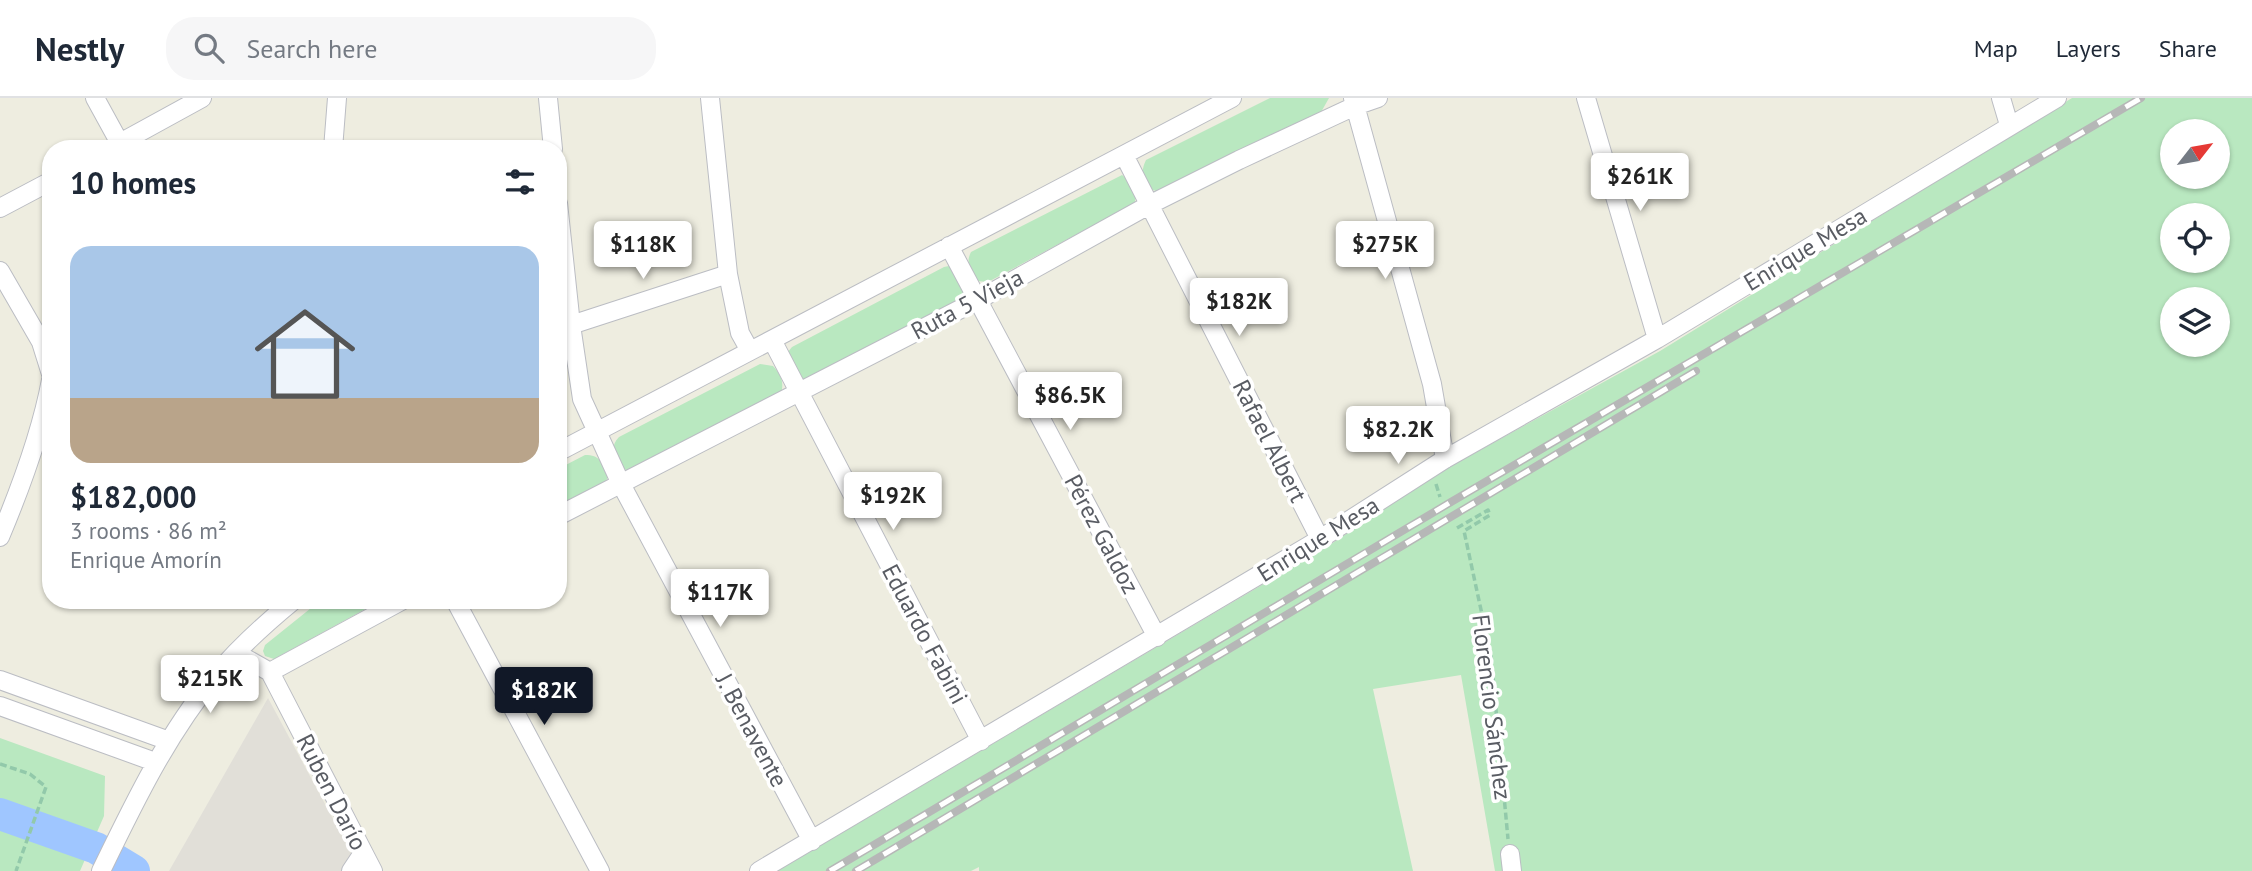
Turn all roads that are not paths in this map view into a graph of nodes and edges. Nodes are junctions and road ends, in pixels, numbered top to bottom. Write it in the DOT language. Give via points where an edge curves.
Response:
graph roads {
  1 [pos="95,98"];
  2 [pos="202,98"];
  3 [pos="337,98"];
  4 [pos="548,98"];
  5 [pos="710,98"];
  6 [pos="1232,98"];
  7 [pos="1378,98"];
  8 [pos="1586,98"];
  9 [pos="2001,98"];
  10 [pos="2057,98"];
  11 [pos="1354,102"];
  12 [pos="2009,125"];
  13 [pos="114,140"];
  14 [pos="129,140"];
  15 [pos="334,140"];
  16 [pos="552,140"];
  17 [pos="1124,155"];
  18 [pos="42,186"];
  19 [pos="1149,205"];
  20 [pos="0,208"];
  21 [pos="949,246"];
  22 [pos="0,271"];
  23 [pos="728,274"];
  24 [pos="567,287"];
  25 [pos="978,300"];
  26 [pos="571,325"];
  27 [pos="1657,339"];
  28 [pos="772,340"];
  29 [pos="42,345"];
  30 [pos="750,351"];
  31 [pos="797,392"];
  32 [pos="42,416"];
  33 [pos="596,432"];
  34 [pos="567,447"];
  35 [pos="1445,459"];
  36 [pos="621,484"];
  37 [pos="567,511"];
  38 [pos="0,537"];
  39 [pos="1320,539"];
  40 [pos="284,609"];
  41 [pos="386,609"];
  42 [pos="460,609"];
  43 [pos="1157,637"];
  44 [pos="236,653"];
  45 [pos="270,672"];
  46 [pos="0,680"];
  47 [pos="0,706"];
  48 [pos="169,741"];
  49 [pos="981,741"];
  50 [pos="155,762"];
  51 [pos="812,841"];
  52 [pos="363,853"];
  53 [pos="101,871"];
  54 [pos="351,871"];
  55 [pos="373,871"];
  56 [pos="600,871"];
  57 [pos="759,871"];
  1 -- 13 [label="street"];
  2 -- 14 [label="street"];
  3 -- 15 [label="street"];
  4 -- 16 [label="street"];
  5 -- 23 [label="street"];
  6 -- 17 [label="street"];
  7 -- 11 [label="street, Ruta 5 Vieja"];
  8 -- 27 [label="street"];
  9 -- 12 [label="street"];
  10 -- 12 [label="street, Enrique Mesa"];
  11 -- 19 [label="street, Ruta 5 Vieja"];
  11 -- 35 [label="street" via="1432,384"];
  12 -- 27 [label="street, Enrique Mesa"];
  17 -- 19 [label="street, Rafael Albert"];
  17 -- 21 [label="street"];
  18 -- 20 [label="street"];
  19 -- 25 [label="street, Ruta 5 Vieja"];
  19 -- 39 [label="street, Rafael Albert"];
  21 -- 25 [label="street, Pérez Galdoz"];
  21 -- 28 [label="street"];
  22 -- 29 [label="street"];
  23 -- 26 [label="street"];
  23 -- 30 [label="street" via="740,333"];
  24 -- 26 [label="street, J. Benavente"];
  25 -- 31 [label="street, Ruta 5 Vieja"];
  25 -- 43 [label="street, Pérez Galdoz"];
  26 -- 33 [label="street, J. Benavente" via="582,399"];
  27 -- 35 [label="street, Enrique Mesa"];
  28 -- 30 [label="street"];
  28 -- 31 [label="street, Eduardo Fabini"];
  30 -- 33 [label="street"];
  31 -- 36 [label="street, Ruta 5 Vieja"];
  31 -- 49 [label="street, Eduardo Fabini"];
  32 -- 38 [label="street"];
  33 -- 34 [label="street"];
  33 -- 36 [label="street, J. Benavente"];
  35 -- 39 [label="street, Enrique Mesa"];
  36 -- 37 [label="street, Ruta 5 Vieja"];
  36 -- 51 [label="street, J. Benavente"];
  39 -- 43 [label="street, Enrique Mesa"];
  40 -- 44 [label="street"];
  41 -- 45 [label="street"];
  42 -- 56 [label="street"];
  43 -- 49 [label="street, Enrique Mesa"];
  44 -- 45 [label="street"];
  44 -- 48 [label="street"];
  45 -- 52 [label="street, Ruben Darío"];
  46 -- 48 [label="street"];
  47 -- 50 [label="street"];
  48 -- 50 [label="street"];
  49 -- 51 [label="street, Enrique Mesa"];
  50 -- 53 [label="street"];
  51 -- 57 [label="street, Enrique Mesa"];
  52 -- 54 [label="street"];
  52 -- 55 [label="street, Ruben Darío"];
}
